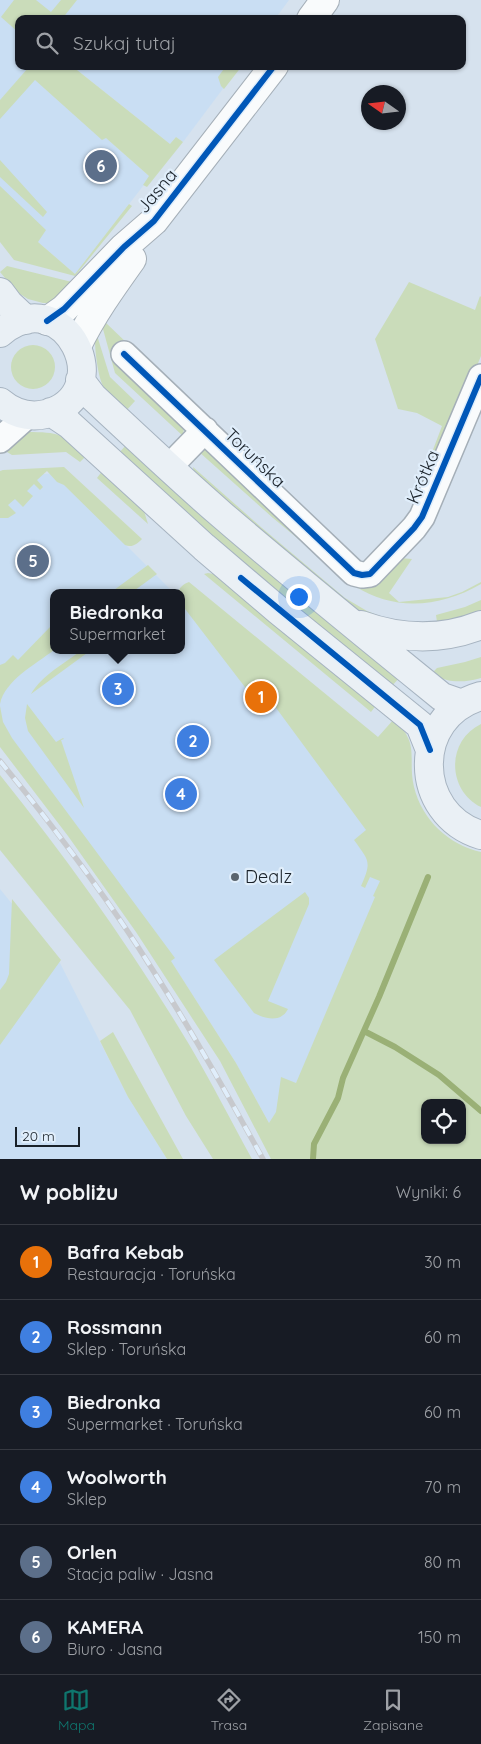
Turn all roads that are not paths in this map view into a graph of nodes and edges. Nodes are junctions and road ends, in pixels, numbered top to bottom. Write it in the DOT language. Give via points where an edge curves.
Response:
graph roads {
  1 [pos="325,0"];
  2 [pos="313,15"];
  3 [pos="271,70"];
  4 [pos="154,220"];
  5 [pos="0,292"];
  6 [pos="37,320"];
  7 [pos="0,333"];
  8 [pos="77,346"];
  9 [pos="124,354"];
  10 [pos="481,377"];
  11 [pos="80,380"];
  12 [pos="0,402"];
  13 [pos="39,414"];
  14 [pos="205,430"];
  15 [pos="0,440"];
  16 [pos="169,467"];
  17 [pos="370,574"];
  18 [pos="340,615"];
  19 [pos="481,625"];
  20 [pos="471,700"];
  21 [pos="430,750"];
  22 [pos="481,835"];
  1 -- 2 [label="street"];
  3 -- 4 [label="street, Jasna"];
  4 -- 6 [label="street, Jasna" via="64,309"];
  4 -- 8 [label="street, Jasna"];
  5 -- 6 [label="main road" via="9,304"];
  6 -- 7 [label="main road" via="12,324"];
  6 -- 8 [label="main road" via="65,330"];
  8 -- 11 [label="main road" via="82,363"];
  9 -- 14 [label="street, Toruńska"];
  10 -- 17 [label="street, Krótka" via="422,517"];
  11 -- 13 [label="main road" via="64,405"];
  11 -- 16 [label="main road" via="93,397"];
  12 -- 13 [label="main road" via="10,410"];
  13 -- 15 [label="street"];
  13 -- 21 [label="main road" via="69,424 204,547 420,725"];
  14 -- 16 [label="street, Toruńska"];
  14 -- 17 [label="street, Toruńska" via="354,573"];
  16 -- 18 [label="main road"];
  18 -- 19 [label="main road" via="380,632 416,637 449,635"];
  18 -- 20 [label="main road" via="442,696"];
  20 -- 21 [label="main road" via="444,721"];
  21 -- 22 [label="main road" via="430,782 440,804 456,822"];
}
